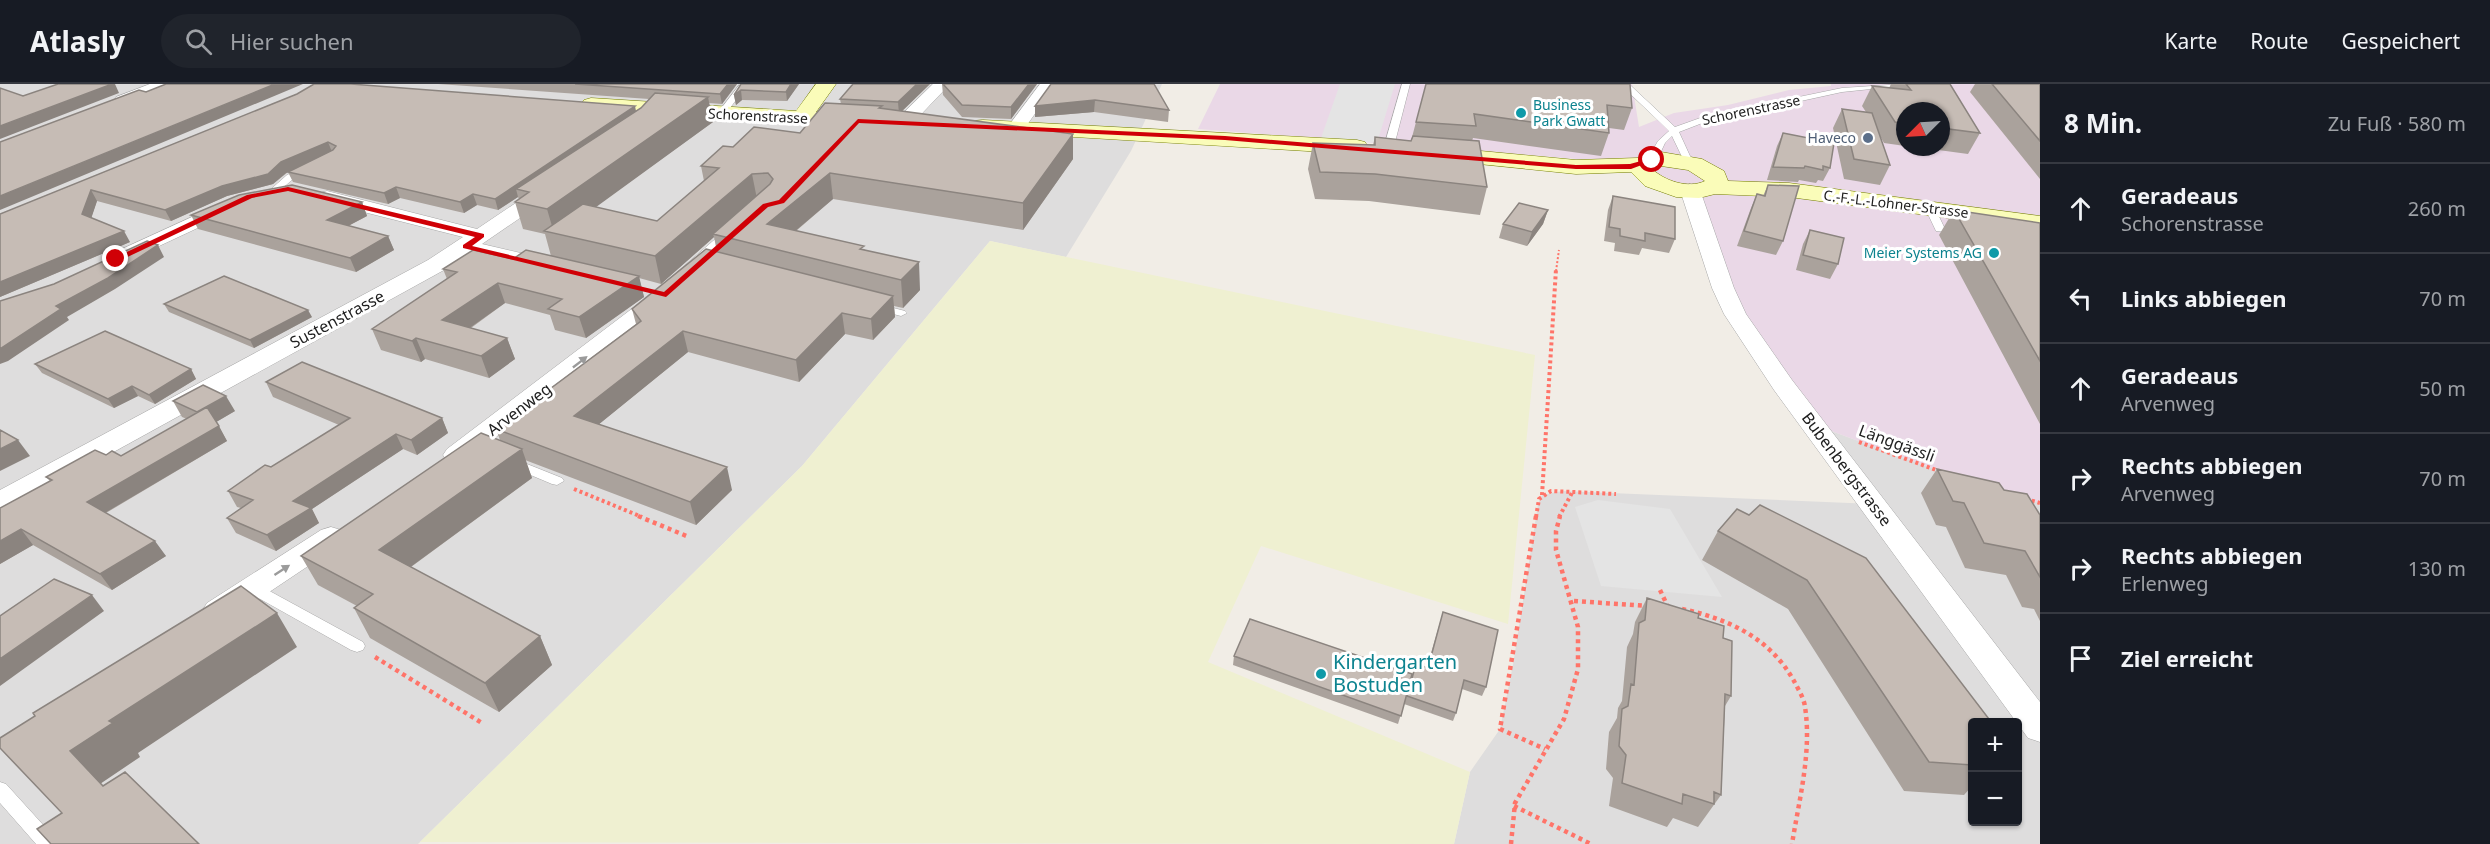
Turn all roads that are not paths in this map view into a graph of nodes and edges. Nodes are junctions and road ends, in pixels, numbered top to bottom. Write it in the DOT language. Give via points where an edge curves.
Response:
graph roads {
  1 [pos="164,84"];
  2 [pos="744,84"];
  3 [pos="826,84"];
  4 [pos="942,84"];
  5 [pos="1048,84"];
  6 [pos="1406,84"];
  7 [pos="1624,84"];
  8 [pos="1900,84"];
  9 [pos="1840,87"];
  10 [pos="568,103"];
  11 [pos="110,105"];
  12 [pos="657,109"];
  13 [pos="721,114"];
  14 [pos="801,118"];
  15 [pos="903,123"];
  16 [pos="927,124"];
  17 [pos="962,125"];
  18 [pos="639,127"];
  19 [pos="1016,128"];
  20 [pos="1675,132"];
  21 [pos="1404,151"];
  22 [pos="1646,163"];
  23 [pos="312,167"];
  24 [pos="1576,167"];
  25 [pos="1705,173"];
  26 [pos="564,179"];
  27 [pos="1657,183"];
  28 [pos="1690,190"];
  29 [pos="260,194"];
  30 [pos="1930,208"];
  31 [pos="757,212"];
  32 [pos="2040,223"];
  33 [pos="1973,234"];
  34 [pos="474,241"];
  35 [pos="96,267"];
  36 [pos="566,270"];
  37 [pos="644,289"];
  38 [pos="666,294"];
  39 [pos="861,303"];
  40 [pos="902,314"];
  41 [pos="503,458"];
  42 [pos="435,469"];
  43 [pos="557,481"];
  44 [pos="0,502"];
  45 [pos="349,526"];
  46 [pos="254,588"];
  47 [pos="199,623"];
  48 [pos="357,646"];
  49 [pos="2040,728"];
  50 [pos="0,790"];
  51 [pos="48,844"];
  1 -- 11 [label="street"];
  2 -- 13 [label="lane"];
  3 -- 14 [label="street"];
  4 -- 15 [label="street"];
  5 -- 19 [label="street"];
  6 -- 21 [label="lane"];
  7 -- 20 [label="lane"];
  8 -- 9 [label="lane, Schorenstrasse"];
  9 -- 20 [label="lane, Schorenstrasse" via="1703,120"];
  10 -- 12 [label="street, Schorenstrasse"];
  12 -- 13 [label="street, Schorenstrasse"];
  12 -- 18 [label="street"];
  13 -- 14 [label="street, Schorenstrasse"];
  14 -- 15 [label="street, Schorenstrasse"];
  15 -- 16 [label="street, Schorenstrasse"];
  17 -- 19 [label="street"];
  19 -- 21 [label="street"];
  20 -- 22 [label="lane, Schorenstrasse" via="1662,141 1657,155"];
  20 -- 25 [label="lane" via="1686,157"];
  21 -- 24 [label="street"];
  22 -- 24 [label="street"];
  22 -- 25 [label="street" via="1671,159"];
  22 -- 27 [label="street" via="1641,172"];
  23 -- 29 [label="lane"];
  24 -- 27 [label="street"];
  25 -- 28 [label="street"];
  25 -- 30 [label="street, C.-F.-L.-Lohner-Strasse" via="1789,190"];
  26 -- 34 [label="street, Sustenstrasse"];
  27 -- 28 [label="street"];
  28 -- 49 [label="street, Bubenbergstrasse" via="1735,314 1783,385"];
  29 -- 34 [label="street" via="298,190"];
  29 -- 35 [label="street"];
  30 -- 32 [label="street, C.-F.-L.-Lohner-Strasse"];
  30 -- 33 [label="lane" via="1940,229"];
  31 -- 38 [label="street, Arvenweg" via="707,264"];
  34 -- 36 [label="street"];
  34 -- 44 [label="street, Sustenstrasse" via="395,288"];
  37 -- 38 [label="street"];
  42 -- 38 [label="street, Arvenweg, one-way" via="477,446"];
  39 -- 40 [label="lane"];
  41 -- 43 [label="lane"];
  46 -- 45 [label="street, one-way"];
  46 -- 47 [label="street"];
  46 -- 48 [label="lane"];
  50 -- 51 [label="lane"];
}
